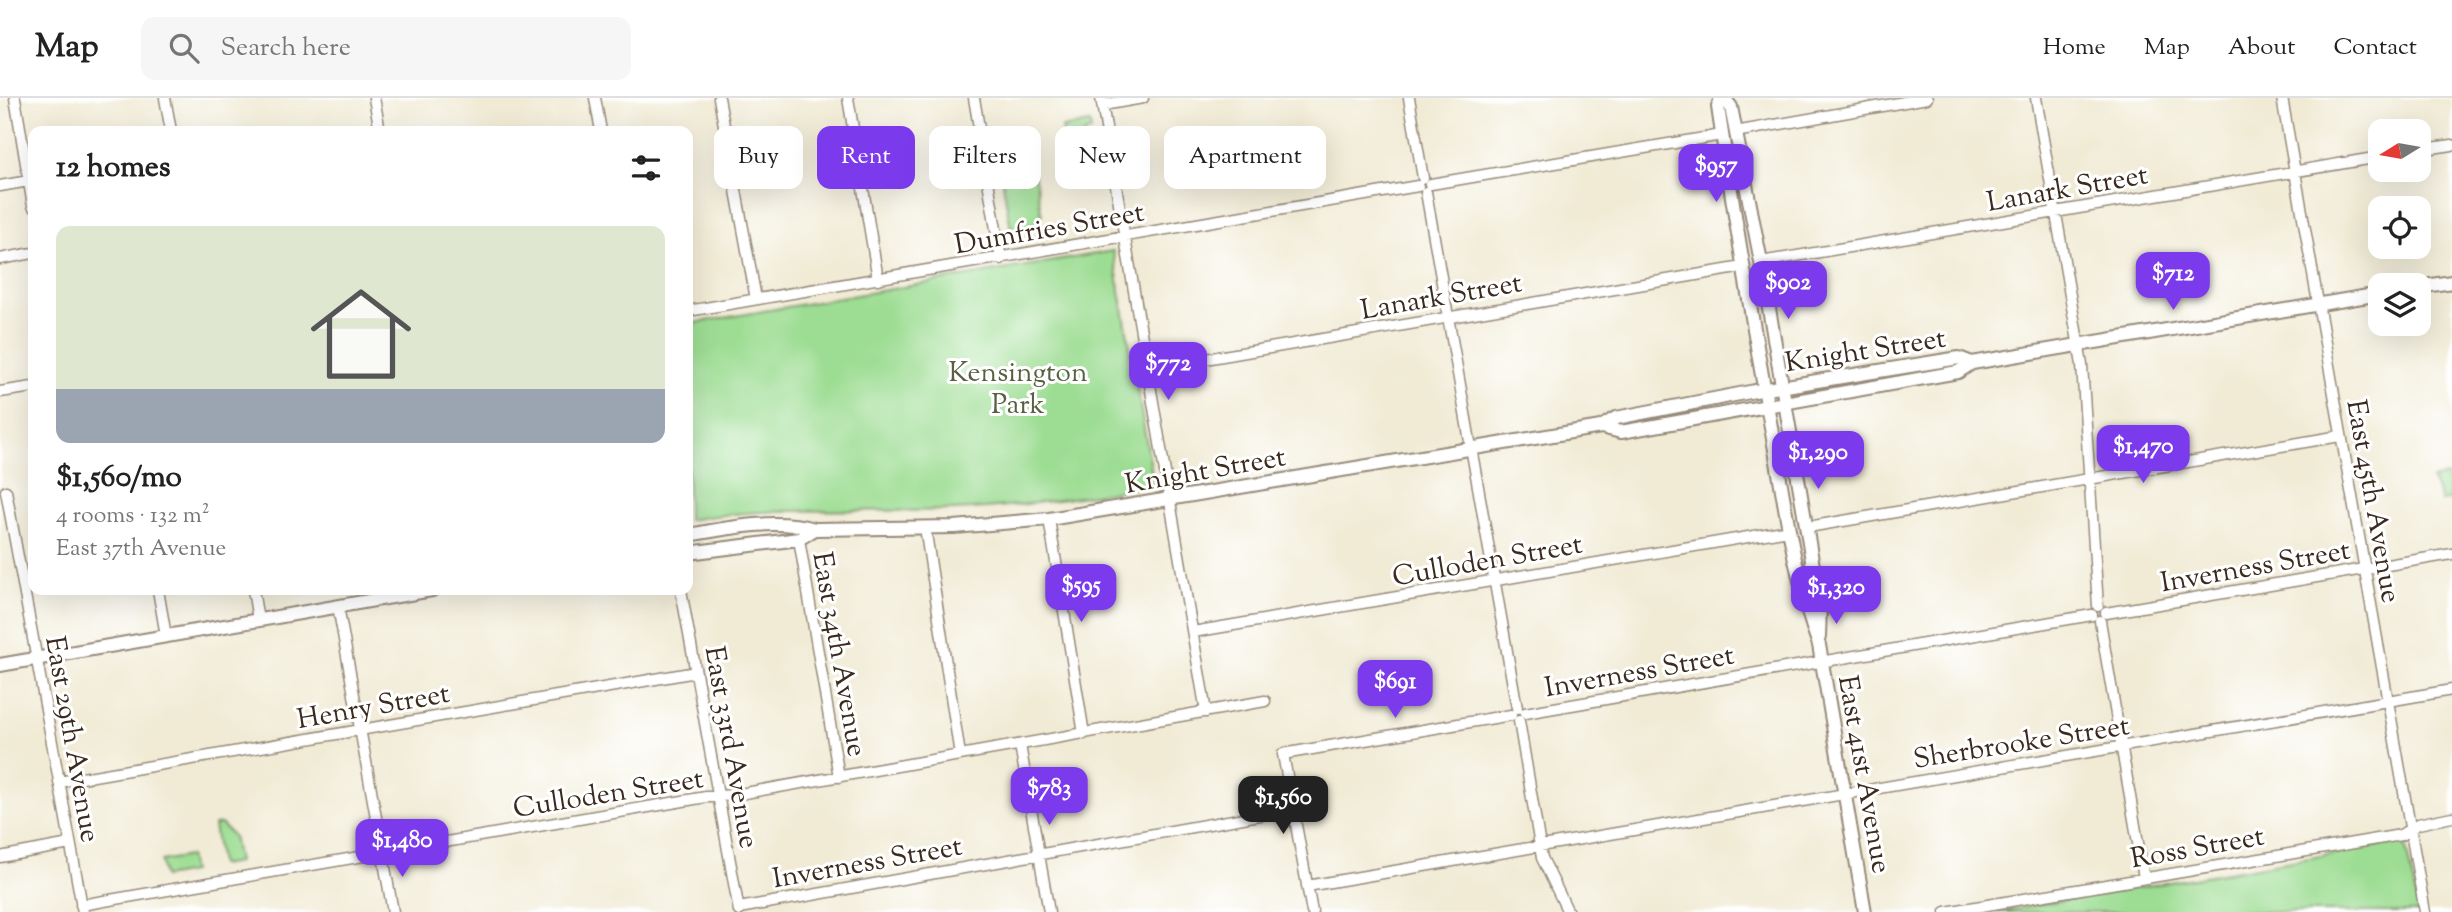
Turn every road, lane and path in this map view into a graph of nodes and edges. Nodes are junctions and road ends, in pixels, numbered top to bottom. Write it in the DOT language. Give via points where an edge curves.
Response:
graph roads {
  1 [pos="15,98"];
  2 [pos="165,98"];
  3 [pos="374,98"];
  4 [pos="595,98"];
  5 [pos="719,98"];
  6 [pos="848,98"];
  7 [pos="974,98"];
  8 [pos="1143,98"];
  9 [pos="1409,98"];
  10 [pos="1722,98"];
  11 [pos="1927,98"];
  12 [pos="2035,98"];
  13 [pos="2281,98"];
  14 [pos="1102,101"];
  15 [pos="170,126"];
  16 [pos="379,126"];
  17 [pos="600,126"];
  18 [pos="1729,133"];
  19 [pos="2452,145"];
  20 [pos="2431,148"];
  21 [pos="2368,159"];
  22 [pos="2294,172"];
  23 [pos="28,175"];
  24 [pos="28,181"];
  25 [pos="1424,185"];
  26 [pos="0,186"];
  27 [pos="2056,212"];
  28 [pos="1124,237"];
  29 [pos="28,254"];
  30 [pos="0,259"];
  31 [pos="1001,259"];
  32 [pos="1761,262"];
  33 [pos="1743,267"];
  34 [pos="878,279"];
  35 [pos="2452,282"];
  36 [pos="2431,285"];
  37 [pos="2368,296"];
  38 [pos="755,299"];
  39 [pos="2317,304"];
  40 [pos="693,310"];
  41 [pos="1448,316"];
  42 [pos="2080,345"];
  43 [pos="1972,363"];
  44 [pos="1147,369"];
  45 [pos="1783,386"];
  46 [pos="28,388"];
  47 [pos="1764,389"];
  48 [pos="0,392"];
  49 [pos="1786,404"];
  50 [pos="1768,407"];
  51 [pos="1601,427"];
  52 [pos="2340,436"];
  53 [pos="1471,449"];
  54 [pos="2090,478"];
  55 [pos="6,491"];
  56 [pos="1169,499"];
  57 [pos="1049,519"];
  58 [pos="925,527"];
  59 [pos="1808,527"];
  60 [pos="815,529"];
  61 [pos="1789,530"];
  62 [pos="693,534"];
  63 [pos="799,539"];
  64 [pos="693,552"];
  65 [pos="2452,554"];
  66 [pos="2363,570"];
  67 [pos="1495,581"];
  68 [pos="159,595"];
  69 [pos="254,595"];
  70 [pos="403,595"];
  71 [pos="682,595"];
  72 [pos="338,606"];
  73 [pos="2099,614"];
  74 [pos="258,620"];
  75 [pos="1193,632"];
  76 [pos="166,636"];
  77 [pos="1819,645"];
  78 [pos="37,659"];
  79 [pos="1822,662"];
  80 [pos="0,665"];
  81 [pos="696,672"];
  82 [pos="2452,690"];
  83 [pos="1265,701"];
  84 [pos="2387,701"];
  85 [pos="1206,712"];
  86 [pos="1518,714"];
  87 [pos="359,730"];
  88 [pos="1084,734"];
  89 [pos="1020,745"];
  90 [pos="2122,747"];
  91 [pos="960,755"];
  92 [pos="839,776"];
  93 [pos="59,782"];
  94 [pos="1844,794"];
  95 [pos="718,797"];
  96 [pos="1294,809"];
  97 [pos="2452,817"];
  98 [pos="2410,829"];
  99 [pos="71,844"];
  100 [pos="1540,847"];
  101 [pos="382,853"];
  102 [pos="1038,853"];
  103 [pos="0,857"];
  104 [pos="2144,878"];
  105 [pos="1307,886"];
  106 [pos="82,908"];
  107 [pos="739,910"];
  108 [pos="393,912"];
  109 [pos="1049,912"];
  110 [pos="1312,912"];
  111 [pos="1568,912"];
  112 [pos="1865,912"];
  113 [pos="1946,912"];
  114 [pos="2425,912"];
  1 -- 23 [label="street"];
  2 -- 15 [label="street"];
  3 -- 16 [label="street"];
  4 -- 17 [label="street"];
  5 -- 38 [label="street"];
  6 -- 34 [label="street"];
  7 -- 31 [label="street"];
  8 -- 14 [label="street"];
  9 -- 25 [label="street"];
  10 -- 18 [label="main road, East 41st Avenue" via="1731,107"];
  11 -- 18 [label="street, Dumfries Street"];
  12 -- 27 [label="street"];
  13 -- 22 [label="street, East 45th Avenue"];
  14 -- 28 [label="street"];
  18 -- 25 [label="street, Dumfries Street"];
  18 -- 32 [label="main road, East 41st Avenue"];
  18 -- 33 [label="main road, East 41st Avenue"];
  19 -- 20 [label="street"];
  21 -- 22 [label="street, Lanark Street"];
  22 -- 27 [label="street, Lanark Street"];
  22 -- 39 [label="street, East 45th Avenue"];
  24 -- 26 [label="street"];
  25 -- 28 [label="street, Dumfries Street"];
  25 -- 41 [label="street"];
  27 -- 32 [label="street, Lanark Street"];
  27 -- 42 [label="street"];
  28 -- 31 [label="street, Dumfries Street"];
  28 -- 44 [label="street"];
  29 -- 30 [label="street"];
  31 -- 34 [label="street, Dumfries Street"];
  32 -- 45 [label="main road, East 41st Avenue"];
  33 -- 41 [label="street, Lanark Street"];
  33 -- 47 [label="main road, East 41st Avenue"];
  34 -- 38 [label="street, Dumfries Street"];
  35 -- 36 [label="main road"];
  37 -- 39 [label="main road, Knight Street"];
  38 -- 40 [label="street, Dumfries Street"];
  39 -- 42 [label="main road, Knight Street"];
  39 -- 52 [label="street, East 45th Avenue"];
  41 -- 44 [label="street, Lanark Street"];
  41 -- 53 [label="street"];
  42 -- 43 [label="main road, Knight Street"];
  42 -- 54 [label="street"];
  43 -- 45 [label="main road, Knight Street" via="1959,358"];
  43 -- 49 [label="main road, Knight Street" via="1958,372"];
  44 -- 56 [label="street"];
  45 -- 47 [label="main road, Knight Street"];
  45 -- 49 [label="main road, East 41st Avenue"];
  46 -- 48 [label="street"];
  47 -- 50 [label="main road, East 41st Avenue"];
  47 -- 51 [label="main road, Knight Street" via="1616,418"];
  49 -- 50 [label="main road, Knight Street"];
  49 -- 59 [label="main road, East 41st Avenue"];
  50 -- 51 [label="main road, Knight Street" via="1621,432"];
  50 -- 61 [label="main road, East 41st Avenue"];
  51 -- 53 [label="main road, Knight Street"];
  52 -- 54 [label="street"];
  52 -- 66 [label="street, East 45th Avenue"];
  53 -- 56 [label="main road, Knight Street"];
  53 -- 67 [label="street"];
  54 -- 59 [label="street"];
  54 -- 73 [label="street"];
  55 -- 78 [label="street, East 29th Avenue"];
  56 -- 57 [label="main road, Knight Street"];
  56 -- 75 [label="street"];
  57 -- 58 [label="main road, Knight Street"];
  57 -- 88 [label="street"];
  58 -- 60 [label="main road, Knight Street"];
  58 -- 91 [label="street"];
  59 -- 77 [label="main road, East 41st Avenue" via="1820,607"];
  60 -- 62 [label="main road, Knight Street" via="752,526"];
  60 -- 63 [label="main road"];
  61 -- 67 [label="street, Culloden Street"];
  61 -- 77 [label="main road, East 41st Avenue" via="1806,610"];
  63 -- 64 [label="main road"];
  63 -- 92 [label="street, East 34th Avenue"];
  65 -- 66 [label="street, Inverness Street"];
  66 -- 73 [label="street, Inverness Street"];
  66 -- 84 [label="street, East 45th Avenue"];
  67 -- 75 [label="street, Culloden Street"];
  67 -- 86 [label="street"];
  68 -- 76 [label="street"];
  69 -- 74 [label="street"];
  70 -- 72 [label="main road"];
  71 -- 81 [label="street, East 33rd Avenue"];
  72 -- 74 [label="main road"];
  72 -- 87 [label="street"];
  73 -- 79 [label="street, Inverness Street"];
  73 -- 90 [label="street"];
  74 -- 76 [label="main road"];
  75 -- 85 [label="street"];
  76 -- 78 [label="main road"];
  77 -- 79 [label="main road, East 41st Avenue"];
  78 -- 80 [label="main road"];
  78 -- 93 [label="street, East 29th Avenue"];
  79 -- 86 [label="street, Inverness Street"];
  79 -- 94 [label="main road, East 41st Avenue"];
  81 -- 87 [label="street, Henry Street"];
  81 -- 95 [label="street, East 33rd Avenue"];
  82 -- 84 [label="street, Sherbrooke Street"];
  83 -- 85 [label="street, Culloden Street"];
  84 -- 90 [label="street, Sherbrooke Street"];
  84 -- 98 [label="street, East 45th Avenue"];
  85 -- 88 [label="street, Culloden Street"];
  86 -- 96 [label="street, Inverness Street" via="1283,754"];
  86 -- 100 [label="street"];
  87 -- 93 [label="street, Henry Street"];
  87 -- 101 [label="street"];
  88 -- 89 [label="street, Culloden Street"];
  89 -- 91 [label="street, Culloden Street"];
  89 -- 102 [label="street"];
  90 -- 94 [label="street, Sherbrooke Street"];
  90 -- 104 [label="street"];
  91 -- 92 [label="street, Culloden Street"];
  92 -- 95 [label="street, Culloden Street"];
  93 -- 99 [label="street, East 29th Avenue"];
  94 -- 100 [label="street, Sherbrooke Street"];
  94 -- 112 [label="main road, East 41st Avenue"];
  95 -- 101 [label="street, Culloden Street"];
  95 -- 107 [label="street, East 33rd Avenue"];
  96 -- 102 [label="street, Inverness Street"];
  96 -- 105 [label="street"];
  97 -- 98 [label="street, Ross Street"];
  98 -- 104 [label="street, Ross Street" via="2402,835"];
  98 -- 114 [label="street, East 45th Avenue"];
  99 -- 103 [label="street"];
  99 -- 106 [label="street, East 29th Avenue"];
  100 -- 105 [label="street, Sherbrooke Street"];
  100 -- 111 [label="street"];
  101 -- 106 [label="street, Culloden Street"];
  101 -- 108 [label="street"];
  102 -- 107 [label="street, Inverness Street"];
  102 -- 109 [label="street"];
  104 -- 113 [label="street, Ross Street"];
  105 -- 110 [label="street"];
}
